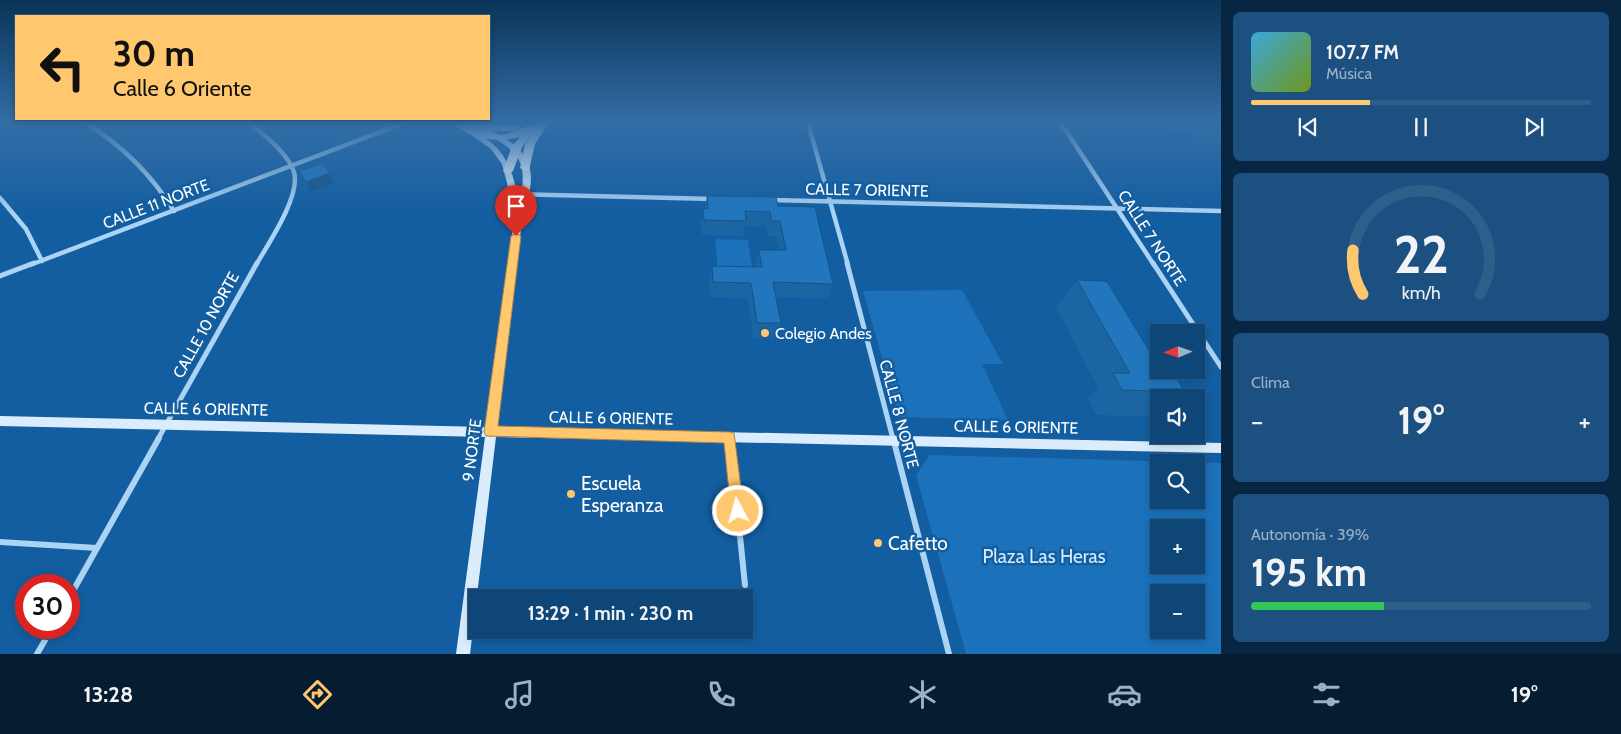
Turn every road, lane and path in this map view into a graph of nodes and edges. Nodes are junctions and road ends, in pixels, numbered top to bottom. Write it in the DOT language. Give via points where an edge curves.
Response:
graph roads {
  1 [pos="127,154"];
  2 [pos="281,154"];
  3 [pos="325,154"];
  4 [pos="500,154"];
  5 [pos="514,154"];
  6 [pos="519,154"];
  7 [pos="528,154"];
  8 [pos="817,154"];
  9 [pos="1081,154"];
  10 [pos="292,166"];
  11 [pos="525,168"];
  12 [pos="508,170"];
  13 [pos="512,194"];
  14 [pos="527,194"];
  15 [pos="0,198"];
  16 [pos="721,199"];
  17 [pos="771,200"];
  18 [pos="831,201"];
  19 [pos="1118,209"];
  20 [pos="174,211"];
  21 [pos="1221,212"];
  22 [pos="518,221"];
  23 [pos="42,261"];
  24 [pos="0,276"];
  25 [pos="1221,367"];
  26 [pos="0,421"];
  27 [pos="167,424"];
  28 [pos="491,432"];
  29 [pos="730,437"];
  30 [pos="892,441"];
  31 [pos="1221,448"];
  32 [pos="0,542"];
  33 [pos="97,548"];
  34 [pos="80,578"];
  35 [pos="745,585"];
  36 [pos="46,639"];
  37 [pos="37,654"];
  38 [pos="463,654"];
  39 [pos="949,654"];
  1 -- 20 [label="street" via="159,188"];
  2 -- 10 [label="street"];
  3 -- 10 [label="street, CALLE 11 NORTE"];
  4 -- 12 [label="main road"];
  5 -- 12 [label="main road"];
  6 -- 11 [label="main road"];
  7 -- 11 [label="main road"];
  8 -- 18 [label="street, CALLE 8 NORTE"];
  9 -- 19 [label="street, CALLE 7 NORTE"];
  10 -- 20 [label="street, CALLE 11 NORTE"];
  10 -- 27 [label="street, CALLE 10 NORTE" via="295,182 287,205"];
  11 -- 14 [label="main road, 9 NORTE"];
  12 -- 13 [label="main road, 9 NORTE"];
  13 -- 14 [label="street"];
  13 -- 22 [label="main road, 9 NORTE"];
  14 -- 16 [label="street"];
  14 -- 22 [label="main road, 9 NORTE"];
  15 -- 23 [label="street" via="26,229"];
  17 -- 18 [label="street, CALLE 7 ORIENTE"];
  18 -- 19 [label="street, CALLE 7 ORIENTE"];
  18 -- 30 [label="street, CALLE 8 NORTE"];
  19 -- 21 [label="street, CALLE 7 ORIENTE"];
  19 -- 25 [label="street, CALLE 7 NORTE"];
  20 -- 23 [label="street, CALLE 11 NORTE"];
  22 -- 28 [label="main road, 9 NORTE"];
  23 -- 24 [label="street, CALLE 11 NORTE"];
  26 -- 27 [label="main road, CALLE 6 ORIENTE"];
  27 -- 28 [label="main road, CALLE 6 ORIENTE"];
  27 -- 33 [label="street, CALLE 10 NORTE"];
  28 -- 29 [label="main road, CALLE 6 ORIENTE"];
  28 -- 38 [label="main road, 9 NORTE"];
  29 -- 30 [label="main road, CALLE 6 ORIENTE"];
  29 -- 35 [label="street"];
  30 -- 31 [label="main road, CALLE 6 ORIENTE"];
  30 -- 39 [label="street, CALLE 8 NORTE"];
  32 -- 33 [label="street"];
  33 -- 34 [label="street, CALLE 10 NORTE"];
  36 -- 37 [label="street"];
}
